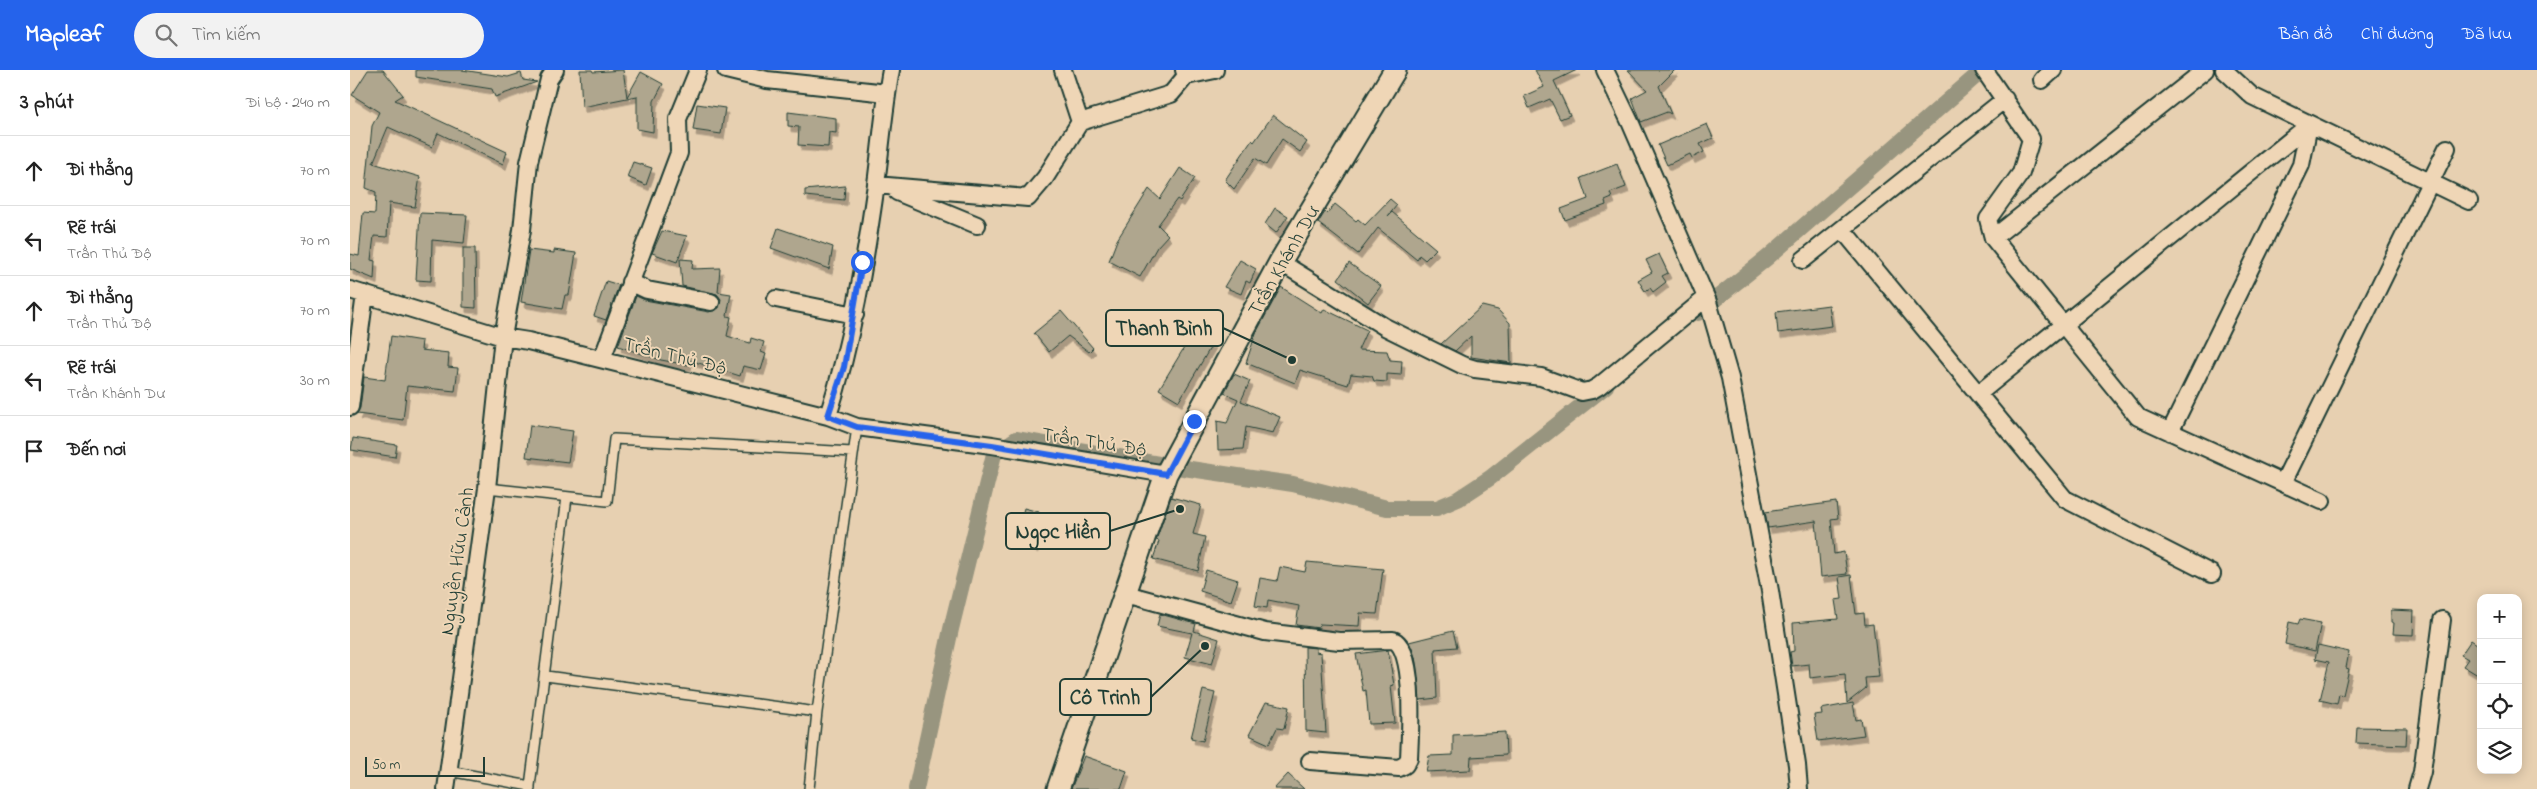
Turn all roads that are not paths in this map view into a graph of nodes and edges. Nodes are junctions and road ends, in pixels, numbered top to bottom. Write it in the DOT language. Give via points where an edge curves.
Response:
graph roads {
  1 [pos="555,70"];
  2 [pos="698,70"];
  3 [pos="726,70"];
  4 [pos="891,70"];
  5 [pos="1063,70"];
  6 [pos="1215,70"];
  7 [pos="1395,70"];
  8 [pos="1605,70"];
  9 [pos="1984,70"];
  10 [pos="2205,70"];
  11 [pos="2224,70"];
  12 [pos="1185,73"];
  13 [pos="887,93"];
  14 [pos="2005,100"];
  15 [pos="1080,122"];
  16 [pos="2309,125"];
  17 [pos="2447,148"];
  18 [pos="2430,182"];
  19 [pos="876,185"];
  20 [pos="2469,201"];
  21 [pos="977,224"];
  22 [pos="1842,229"];
  23 [pos="1993,238"];
  24 [pos="1803,260"];
  25 [pos="1280,262"];
  26 [pos="630,282"];
  27 [pos="358,292"];
  28 [pos="776,299"];
  29 [pos="711,302"];
  30 [pos="1708,304"];
  31 [pos="855,315"];
  32 [pos="2063,324"];
  33 [pos="503,337"];
  34 [pos="602,359"];
  35 [pos="1978,394"];
  36 [pos="350,407"];
  37 [pos="828,416"];
  38 [pos="857,427"];
  39 [pos="2170,432"];
  40 [pos="853,452"];
  41 [pos="1170,466"];
  42 [pos="2283,483"];
  43 [pos="487,488"];
  44 [pos="567,497"];
  45 [pos="2322,501"];
  46 [pos="2212,574"];
  47 [pos="1126,594"];
  48 [pos="2442,620"];
  49 [pos="546,676"];
  50 [pos="817,712"];
  51 [pos="1310,761"];
  52 [pos="449,771"];
  53 [pos="530,787"];
  54 [pos="446,789"];
  55 [pos="809,789"];
  56 [pos="1058,789"];
  57 [pos="1798,789"];
  58 [pos="2417,789"];
  1 -- 33 [label="street, Nguyễn Hữu Cảnh" via="549,79 529,162 522,230"];
  2 -- 26 [label="street" via="678,119 679,153"];
  3 -- 13 [label="street" via="767,80"];
  4 -- 13 [label="street"];
  5 -- 15 [label="street"];
  6 -- 12 [label="street"];
  7 -- 25 [label="street, Trần Khánh Dư"];
  8 -- 30 [label="street"];
  9 -- 14 [label="street"];
  10 -- 23 [label="street"];
  11 -- 16 [label="street" via="2252,96"];
  12 -- 15 [label="street" via="1171,94"];
  13 -- 19 [label="street"];
  14 -- 22 [label="street"];
  14 -- 23 [label="street" via="2031,139 2021,173 1988,219"];
  15 -- 19 [label="street" via="1045,178 1028,198"];
  16 -- 18 [label="street"];
  16 -- 32 [label="street"];
  16 -- 39 [label="street" via="2301,166"];
  17 -- 18 [label="street"];
  18 -- 20 [label="street"];
  18 -- 42 [label="street"];
  19 -- 21 [label="street"];
  19 -- 31 [label="street"];
  22 -- 24 [label="street"];
  22 -- 35 [label="street"];
  23 -- 32 [label="street"];
  25 -- 30 [label="street" via="1385,326 1454,362 1475,369 1541,377 1582,392 1599,386"];
  25 -- 41 [label="street, Trần Khánh Dư"];
  26 -- 29 [label="street" via="648,290"];
  26 -- 34 [label="street"];
  27 -- 33 [label="street, Trần Thủ Độ"];
  27 -- 36 [label="street"];
  28 -- 31 [label="street"];
  30 -- 57 [label="street" via="1730,378 1770,591"];
  31 -- 37 [label="street" via="844,367"];
  32 -- 35 [label="street"];
  32 -- 39 [label="street" via="2138,417"];
  33 -- 34 [label="street, Trần Thủ Độ"];
  33 -- 43 [label="street, Nguyễn Hữu Cảnh"];
  34 -- 37 [label="street, Trần Thủ Độ"];
  35 -- 46 [label="street" via="2065,499"];
  37 -- 38 [label="street, Trần Thủ Độ"];
  38 -- 40 [label="lane"];
  38 -- 41 [label="street, Trần Thủ Độ"];
  39 -- 42 [label="street"];
  40 -- 44 [label="lane" via="614,439 607,501"];
  40 -- 50 [label="lane"];
  41 -- 47 [label="street, Trần Khánh Dư"];
  42 -- 45 [label="street"];
  43 -- 44 [label="lane"];
  43 -- 52 [label="street, Nguyễn Hữu Cảnh"];
  44 -- 49 [label="lane"];
  47 -- 51 [label="street" via="1265,632 1339,641 1399,642 1404,651 1411,706 1409,758 1405,765 1399,768"];
  47 -- 56 [label="street, Trần Khánh Dư"];
  48 -- 58 [label="street"];
  49 -- 50 [label="lane"];
  49 -- 53 [label="lane"];
  50 -- 55 [label="lane"];
  52 -- 53 [label="lane"];
  52 -- 54 [label="street, Nguyễn Hữu Cảnh"];
}
